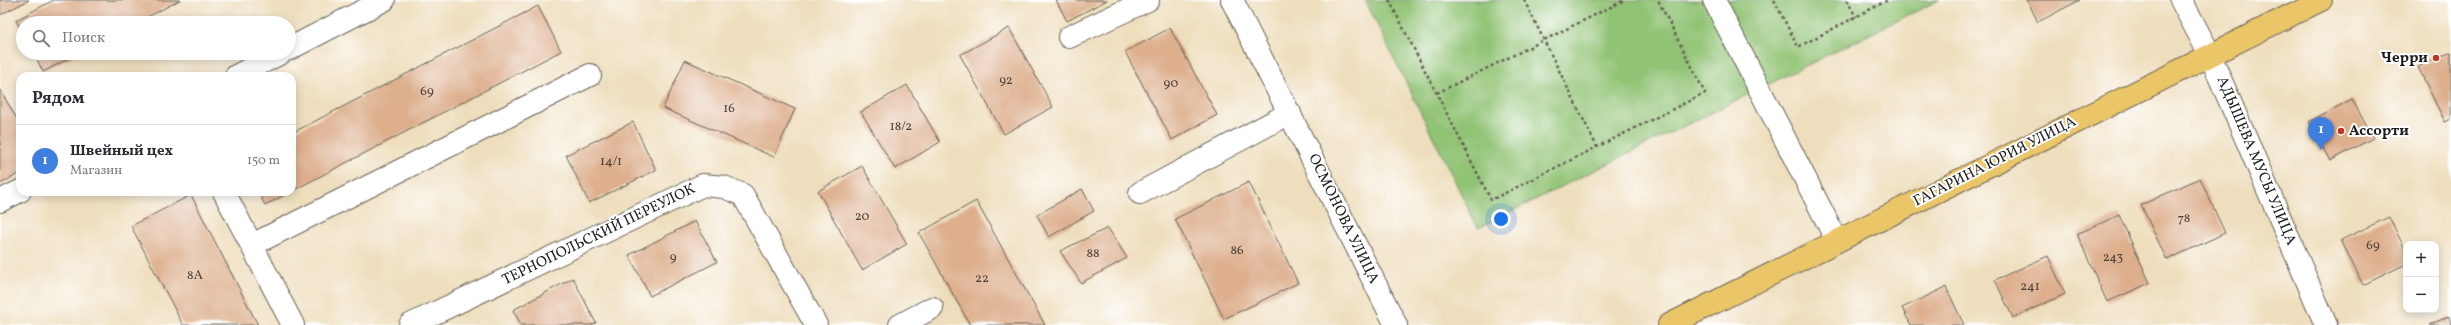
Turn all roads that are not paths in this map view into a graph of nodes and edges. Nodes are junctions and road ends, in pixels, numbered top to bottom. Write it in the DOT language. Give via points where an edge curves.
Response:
graph roads {
  1 [pos="384,0"];
  2 [pos="1148,0"];
  3 [pos="1232,0"];
  4 [pos="1714,0"];
  5 [pos="2181,0"];
  6 [pos="2321,0"];
  7 [pos="1069,37"];
  8 [pos="296,45"];
  9 [pos="2210,55"];
  10 [pos="267,60"];
  11 [pos="244,72"];
  12 [pos="590,75"];
  13 [pos="1290,113"];
  14 [pos="16,193"];
  15 [pos="1140,193"];
  16 [pos="226,196"];
  17 [pos="0,201"];
  18 [pos="1837,241"];
  19 [pos="252,245"];
  20 [pos="932,308"];
  21 [pos="293,325"];
  22 [pos="410,325"];
  23 [pos="816,325"];
  24 [pos="900,325"];
  25 [pos="1396,325"];
  26 [pos="1669,325"];
  27 [pos="2326,325"];
  1 -- 8 [label="street"];
  2 -- 7 [label="street"];
  3 -- 13 [label="street, ОСМОНОВА УЛИЦА"];
  4 -- 18 [label="street"];
  5 -- 9 [label="street, АДЫШЕВА МУСЫ УЛИЦА"];
  6 -- 9 [label="main road, ГАГАРИНА ЮРИЯ УЛИЦА"];
  9 -- 18 [label="main road, ГАГАРИНА ЮРИЯ УЛИЦА"];
  9 -- 27 [label="street, АДЫШЕВА МУСЫ УЛИЦА"];
  10 -- 11 [label="street"];
  12 -- 19 [label="street"];
  13 -- 15 [label="street"];
  13 -- 25 [label="street, ОСМОНОВА УЛИЦА"];
  14 -- 17 [label="street"];
  16 -- 19 [label="street"];
  18 -- 26 [label="main road, ГАГАРИНА ЮРИЯ УЛИЦА"];
  19 -- 21 [label="street"];
  20 -- 24 [label="street"];
  22 -- 23 [label="street, ТЕРНОПОЛЬСКИЙ ПЕРЕУЛОК" via="703,185 724,187 743,195"];
}
